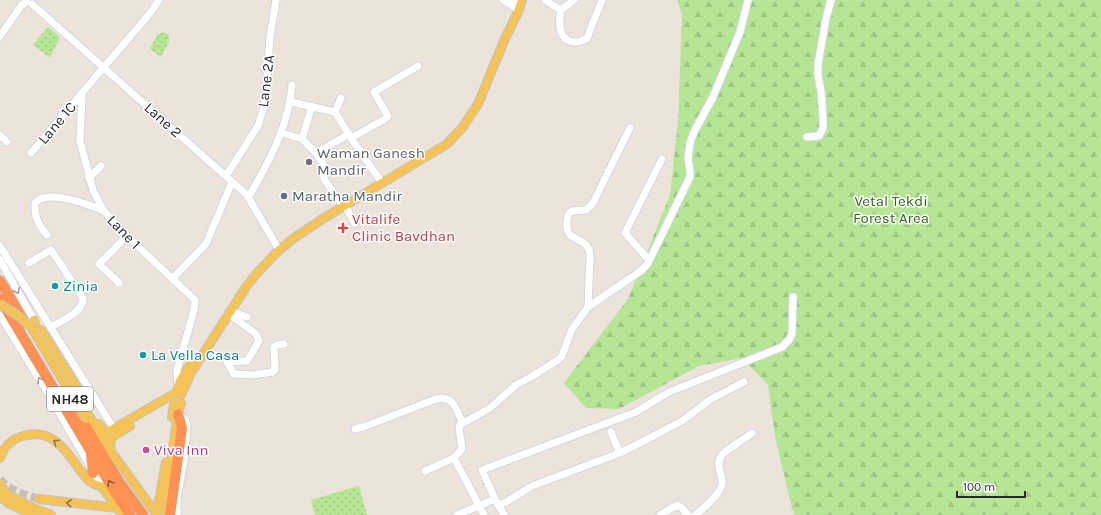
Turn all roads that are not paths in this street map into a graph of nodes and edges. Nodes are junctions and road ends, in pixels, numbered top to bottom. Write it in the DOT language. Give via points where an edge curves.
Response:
graph roads {
  1 [pos="158,0"];
  2 [pos="276,0"];
  3 [pos="503,0"];
  4 [pos="513,0"];
  5 [pos="518,0"];
  6 [pos="522,0"];
  7 [pos="546,0"];
  8 [pos="574,0"];
  9 [pos="602,0"];
  10 [pos="748,0"];
  11 [pos="831,0"];
  12 [pos="29,2"];
  13 [pos="519,10"];
  14 [pos="561,10"];
  15 [pos="0,36"];
  16 [pos="418,66"];
  17 [pos="104,67"];
  18 [pos="292,85"];
  19 [pos="82,93"];
  20 [pos="341,98"];
  21 [pos="291,102"];
  22 [pos="312,106"];
  23 [pos="335,112"];
  24 [pos="630,128"];
  25 [pos="282,133"];
  26 [pos="0,135"];
  27 [pos="350,136"];
  28 [pos="807,137"];
  29 [pos="302,139"];
  30 [pos="7,142"];
  31 [pos="32,153"];
  32 [pos="316,153"];
  33 [pos="662,159"];
  34 [pos="101,166"];
  35 [pos="394,175"];
  36 [pos="226,176"];
  37 [pos="89,178"];
  38 [pos="380,180"];
  39 [pos="232,182"];
  40 [pos="251,193"];
  41 [pos="343,205"];
  42 [pos="104,211"];
  43 [pos="355,223"];
  44 [pos="47,235"];
  45 [pos="127,236"];
  46 [pos="0,246"];
  47 [pos="278,249"];
  48 [pos="0,260"];
  49 [pos="650,260"];
  50 [pos="30,263"];
  51 [pos="172,279"];
  52 [pos="0,281"];
  53 [pos="119,283"];
  54 [pos="793,296"];
  55 [pos="0,299"];
  56 [pos="0,304"];
  57 [pos="588,307"];
  58 [pos="230,312"];
  59 [pos="0,315"];
  60 [pos="247,317"];
  61 [pos="34,320"];
  62 [pos="50,327"];
  63 [pos="284,344"];
  64 [pos="744,382"];
  65 [pos="178,383"];
  66 [pos="176,401"];
  67 [pos="86,419"];
  68 [pos="463,423"];
  69 [pos="355,429"];
  70 [pos="115,432"];
  71 [pos="611,432"];
  72 [pos="752,433"];
  73 [pos="91,450"];
  74 [pos="112,453"];
  75 [pos="620,453"];
  76 [pos="0,458"];
  77 [pos="454,458"];
  78 [pos="425,471"];
  79 [pos="93,473"];
  80 [pos="0,484"];
  81 [pos="102,487"];
  82 [pos="0,496"];
  83 [pos="39,499"];
  84 [pos="163,501"];
  85 [pos="497,502"];
  86 [pos="480,505"];
  87 [pos="119,511"];
  88 [pos="145,514"];
  89 [pos="32,515"];
  90 [pos="51,515"];
  91 [pos="130,515"];
  92 [pos="157,515"];
  93 [pos="163,515"];
  94 [pos="170,515"];
  95 [pos="177,515"];
  96 [pos="458,515"];
  97 [pos="484,515"];
  98 [pos="504,515"];
  99 [pos="660,515"];
  100 [pos="688,515"];
  101 [pos="695,515"];
  1 -- 17 [label="street" via="152,12"];
  2 -- 36 [label="street, Lane 2A" via="270,37 265,103 258,126"];
  3 -- 13 [label="street"];
  4 -- 5 [label="street"];
  6 -- 13 [label="main road"];
  7 -- 14 [label="street"];
  8 -- 14 [label="street"];
  9 -- 14 [label="street" via="587,38 578,42 571,42 561,33"];
  10 -- 49 [label="street" via="740,32 690,143 690,177"];
  11 -- 28 [label="street" via="818,65 823,128 819,136"];
  12 -- 15 [label="street" via="21,6"];
  12 -- 17 [label="street, Lane 2"];
  13 -- 35 [label="main road" via="478,104 462,128 447,144"];
  16 -- 27 [label="street" via="374,92 388,116 386,119"];
  17 -- 19 [label="street"];
  17 -- 36 [label="street, Lane 2"];
  18 -- 21 [label="street"];
  19 -- 31 [label="street, Lane 1C"];
  19 -- 37 [label="street, Lane 1" via="80,141"];
  20 -- 23 [label="street"];
  21 -- 22 [label="street"];
  21 -- 25 [label="street"];
  22 -- 23 [label="street"];
  22 -- 29 [label="street"];
  23 -- 27 [label="street"];
  24 -- 57 [label="street" via="593,203 586,210 572,211 568,214 566,226 570,235 590,251"];
  25 -- 29 [label="street"];
  25 -- 40 [label="street"];
  26 -- 30 [label="street"];
  27 -- 32 [label="street"];
  27 -- 38 [label="street"];
  29 -- 32 [label="street"];
  32 -- 41 [label="street" via="325,168 324,179"];
  33 -- 49 [label="street" via="625,233"];
  34 -- 37 [label="street"];
  35 -- 38 [label="main road"];
  35 -- 41 [label="main road"];
  36 -- 39 [label="street, Lane 2"];
  37 -- 42 [label="street, Lane 1"];
  38 -- 41 [label="main road"];
  39 -- 47 [label="street, Lane 2" via="247,195"];
  39 -- 51 [label="street" via="206,244"];
  41 -- 43 [label="street"];
  41 -- 47 [label="main road" via="307,224"];
  42 -- 44 [label="street" via="85,202 59,197 38,200 35,203 36,218 40,228"];
  42 -- 45 [label="street, Lane 1"];
  45 -- 51 [label="street, Lane 1"];
  45 -- 53 [label="street" via="99,264"];
  46 -- 62 [label="street"];
  47 -- 58 [label="main road" via="246,287"];
  47 -- 65 [label="main road" via="258,265 244,283"];
  48 -- 61 [label="street, one-way"];
  49 -- 57 [label="street" via="642,270"];
  50 -- 62 [label="street" via="51,250 82,298 83,302 79,309"];
  51 -- 65 [label="street, Lane 1" via="195,300 177,370"];
  52 -- 88 [label="highway, NH48" via="119,482"];
  54 -- 85 [label="street" via="792,334 782,347 669,392 630,415 482,470"];
  55 -- 73 [label="highway, NH48"];
  56 -- 67 [label="main road, bridge" via="31,327"];
  57 -- 68 [label="street" via="572,329 558,360 516,385 490,408"];
  58 -- 60 [label="street"];
  58 -- 63 [label="street" via="259,338 247,360 227,362 234,374 273,372 274,347"];
  58 -- 66 [label="main road"];
  79 -- 59 [label="street, one-way"];
  61 -- 70 [label="main road" via="105,432"];
  61 -- 74 [label="main road" via="36,329"];
  62 -- 70 [label="street"];
  64 -- 75 [label="street" via="711,399 682,420"];
  65 -- 66 [label="main road"];
  66 -- 70 [label="main road"];
  66 -- 84 [label="main road" via="162,486"];
  66 -- 84 [label="highway" via="182,428"];
  66 -- 95 [label="street" via="187,425"];
  67 -- 88 [label="highway"];
  68 -- 69 [label="street" via="451,401 443,398"];
  68 -- 77 [label="street" via="459,427 462,449"];
  70 -- 74 [label="main road" via="110,440"];
  71 -- 75 [label="street"];
  72 -- 101 [label="street" via="722,455 718,462 722,487"];
  73 -- 79 [label="highway"];
  91 -- 73 [label="highway, NH48, one-way"];
  74 -- 92 [label="main road"];
  75 -- 85 [label="street" via="532,486 506,502"];
  81 -- 76 [label="main road, one-way" via="90,481 55,440 41,435 31,434 14,439 3,450"];
  77 -- 78 [label="street"];
  77 -- 86 [label="street"];
  79 -- 81 [label="street"];
  80 -- 90 [label="main road" via="8,495"];
  81 -- 87 [label="main road"];
  82 -- 89 [label="main road"];
  87 -- 83 [label="main road, one-way" via="100,506"];
  84 -- 88 [label="main road"];
  84 -- 92 [label="main road, bridge"];
  84 -- 93 [label="main road"];
  84 -- 94 [label="highway"];
  85 -- 86 [label="street"];
  85 -- 98 [label="street"];
  86 -- 96 [label="street"];
  86 -- 97 [label="street"];
  99 -- 100 [label="street" via="677,505"];
}
